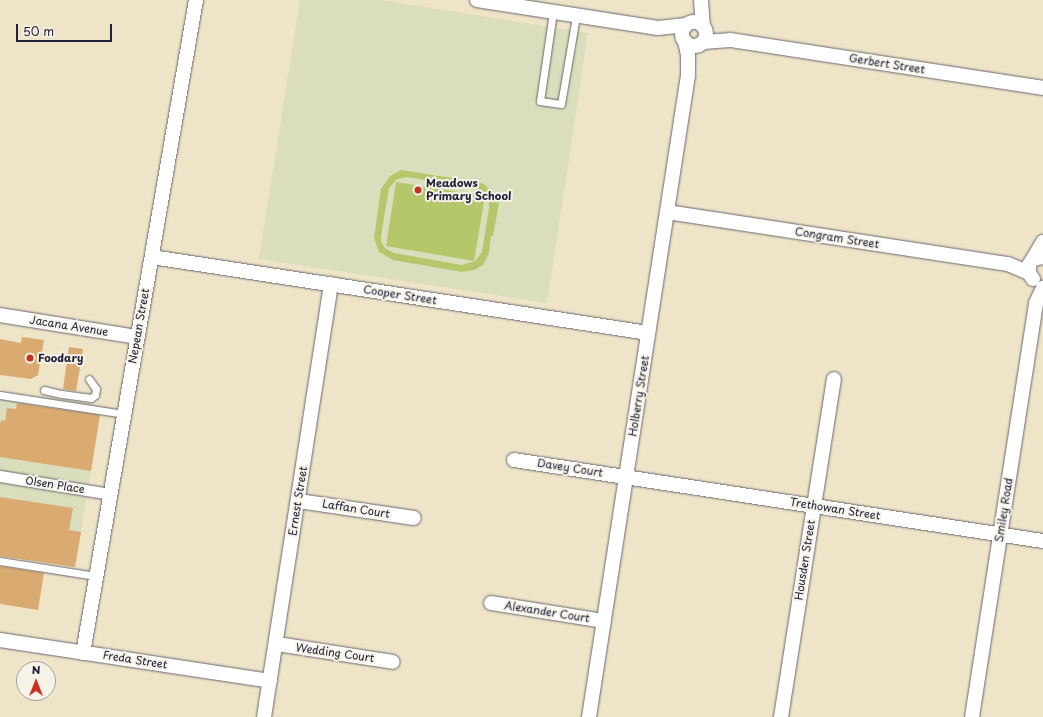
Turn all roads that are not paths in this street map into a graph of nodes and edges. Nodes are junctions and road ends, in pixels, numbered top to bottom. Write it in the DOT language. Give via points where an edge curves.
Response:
graph roads {
  1 [pos="196,0"];
  2 [pos="477,0"];
  3 [pos="698,0"];
  4 [pos="701,0"];
  5 [pos="553,12"];
  6 [pos="576,16"];
  7 [pos="685,32"];
  8 [pos="703,35"];
  9 [pos="688,76"];
  10 [pos="1043,88"];
  11 [pos="667,212"];
  12 [pos="1043,242"];
  13 [pos="152,257"];
  14 [pos="1035,268"];
  15 [pos="331,284"];
  16 [pos="1043,288"];
  17 [pos="1036,303"];
  18 [pos="0,315"];
  19 [pos="648,333"];
  20 [pos="137,337"];
  21 [pos="89,379"];
  22 [pos="834,379"];
  23 [pos="44,390"];
  24 [pos="0,395"];
  25 [pos="124,414"];
  26 [pos="514,460"];
  27 [pos="0,476"];
  28 [pos="626,477"];
  29 [pos="110,494"];
  30 [pos="299,500"];
  31 [pos="814,506"];
  32 [pos="414,518"];
  33 [pos="1000,534"];
  34 [pos="1043,541"];
  35 [pos="0,561"];
  36 [pos="96,576"];
  37 [pos="491,603"];
  38 [pos="604,621"];
  39 [pos="0,640"];
  40 [pos="277,644"];
  41 [pos="84,653"];
  42 [pos="393,662"];
  43 [pos="270,681"];
  44 [pos="264,717"];
  45 [pos="589,717"];
  46 [pos="781,717"];
  47 [pos="972,717"];
  1 -- 13 [label="street, Nepean Street"];
  2 -- 5 [label="street"];
  3 -- 7 [label="street"];
  4 -- 8 [label="street, Holberry Street"];
  5 -- 6 [label="street"];
  5 -- 6 [label="lane" via="540,101 561,104"];
  6 -- 7 [label="street"];
  7 -- 8 [label="street" via="691,45"];
  7 -- 8 [label="street" via="698,22"];
  7 -- 9 [label="street, Holberry Street"];
  8 -- 9 [label="street, Holberry Street"];
  8 -- 10 [label="street, Gerbert Street"];
  9 -- 11 [label="street, Holberry Street"];
  11 -- 14 [label="street, Congram Street"];
  11 -- 19 [label="street, Holberry Street"];
  12 -- 14 [label="street"];
  13 -- 15 [label="street, Cooper Street"];
  13 -- 20 [label="street, Nepean Street"];
  14 -- 17 [label="street, Smiley Road"];
  15 -- 19 [label="street, Cooper Street"];
  15 -- 30 [label="street, Ernest Street"];
  16 -- 17 [label="street, Smiley Road"];
  17 -- 33 [label="street, Smiley Road"];
  18 -- 20 [label="street, Jacana Avenue"];
  19 -- 28 [label="street, Holberry Street"];
  20 -- 25 [label="street, Nepean Street"];
  21 -- 23 [label="lane" via="96,388 95,395 91,398"];
  22 -- 31 [label="street, Housden Street"];
  24 -- 25 [label="lane"];
  25 -- 29 [label="street, Nepean Street"];
  26 -- 28 [label="street, Davey Court"];
  27 -- 29 [label="street, Olsen Place"];
  28 -- 31 [label="street, Trethowan Street"];
  28 -- 38 [label="street, Holberry Street"];
  29 -- 36 [label="street, Nepean Street"];
  30 -- 32 [label="street, Laffan Court"];
  30 -- 40 [label="street, Ernest Street"];
  31 -- 33 [label="street, Trethowan Street"];
  31 -- 46 [label="street, Housden Street"];
  33 -- 34 [label="street, Trethowan Street"];
  33 -- 47 [label="street, Smiley Road"];
  35 -- 36 [label="lane"];
  36 -- 41 [label="street, Nepean Street"];
  37 -- 38 [label="street, Alexander Court"];
  38 -- 45 [label="street, Holberry Street"];
  39 -- 41 [label="street, Freda Street"];
  40 -- 42 [label="street, Wedding Court"];
  40 -- 43 [label="street, Ernest Street"];
  41 -- 43 [label="street, Freda Street"];
  43 -- 44 [label="street, Ernest Street"];
}
